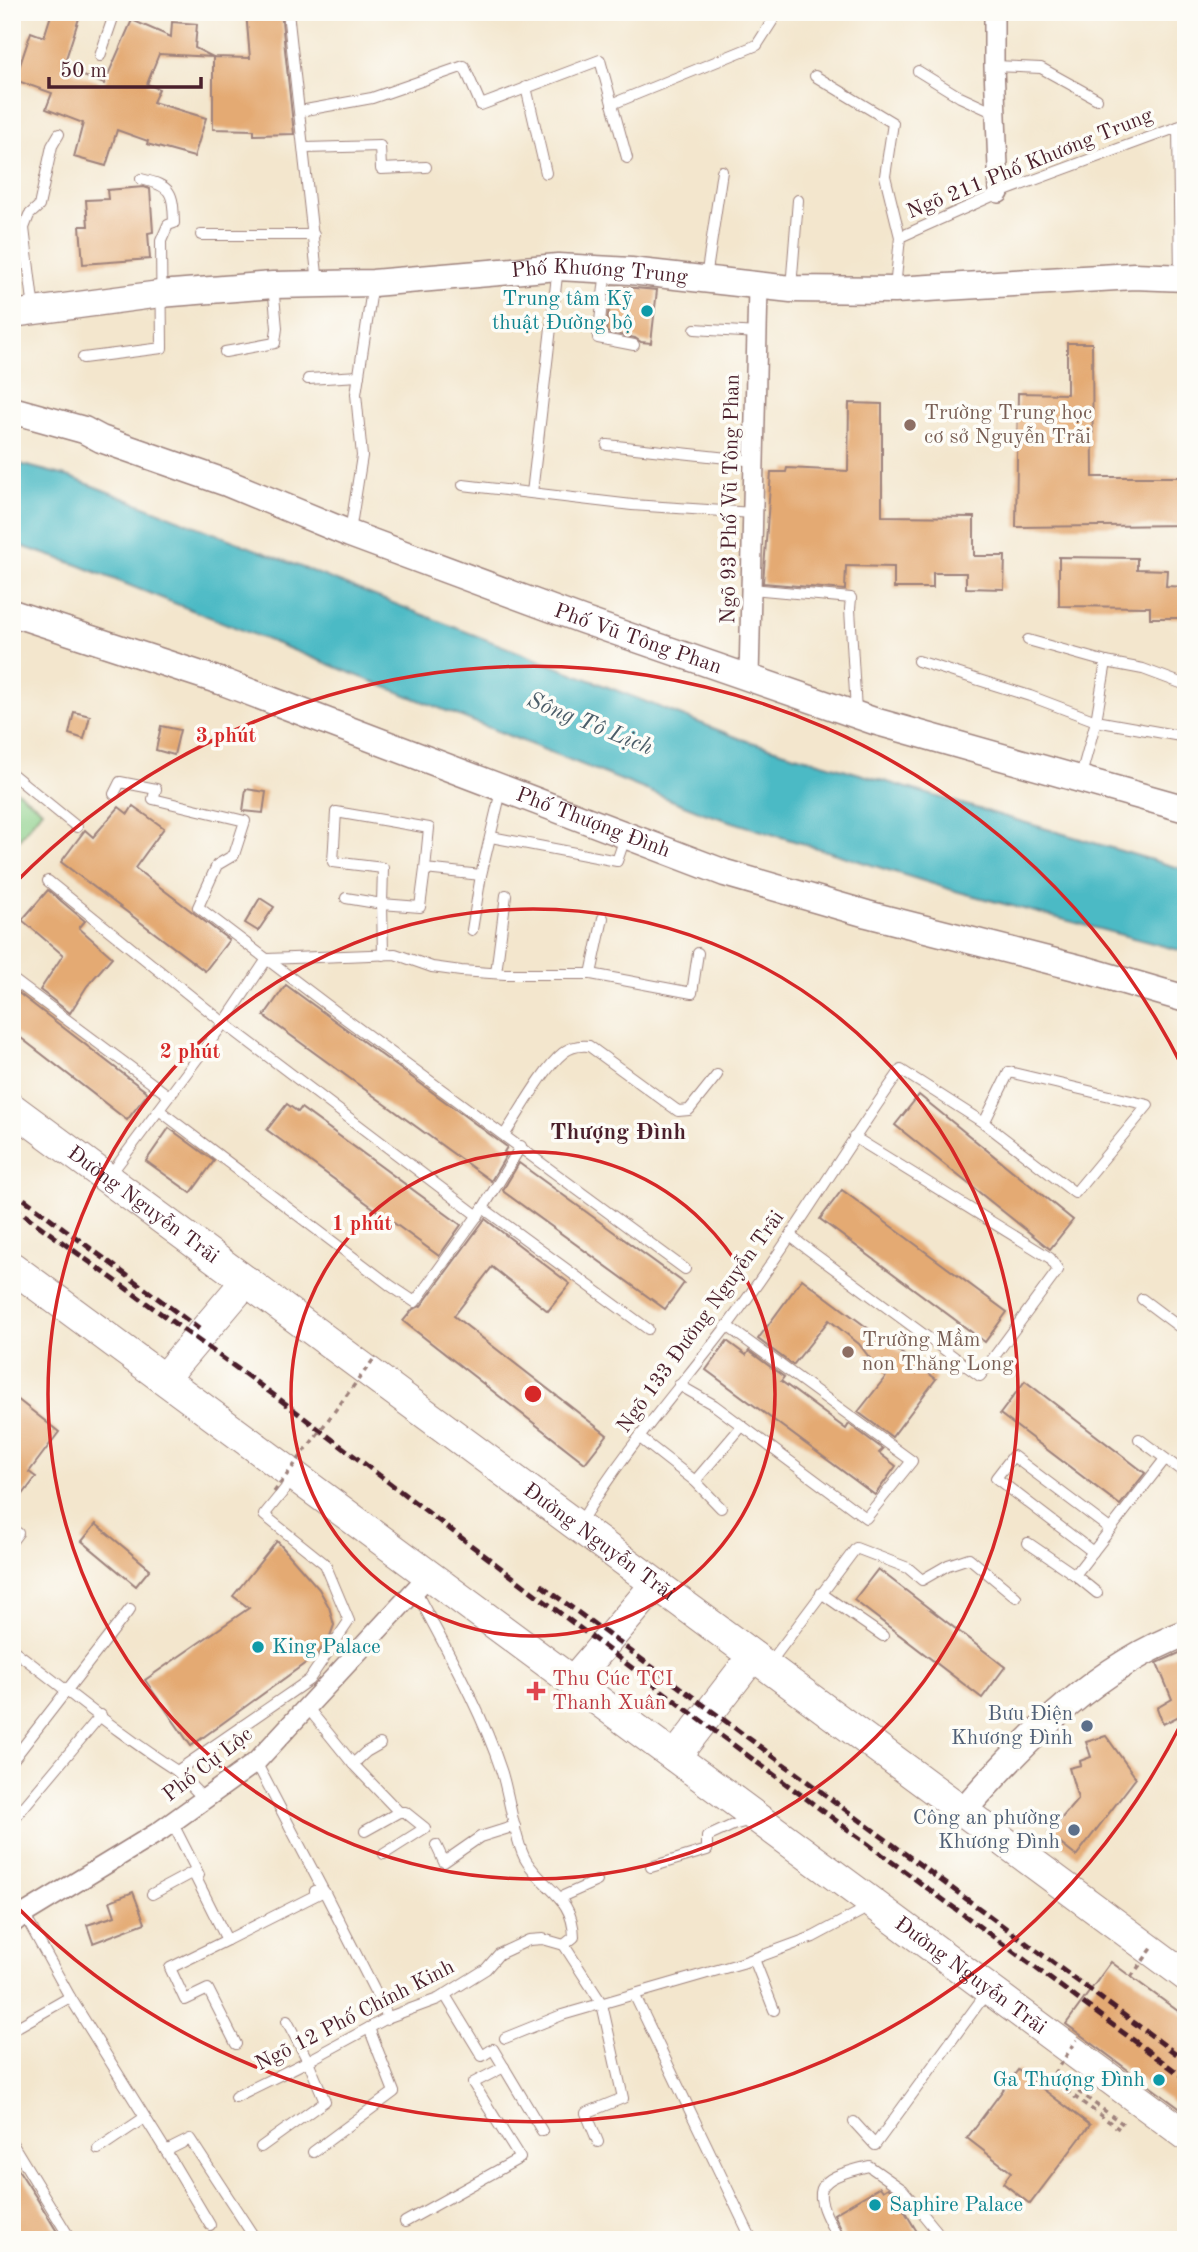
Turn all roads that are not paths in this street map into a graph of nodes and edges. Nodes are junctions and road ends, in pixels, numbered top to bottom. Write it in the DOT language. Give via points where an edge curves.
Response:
graph roads {
  1 [pos="115,12"];
  2 [pos="288,12"];
  3 [pos="778,12"];
  4 [pos="995,12"];
  5 [pos="100,56"];
  6 [pos="994,66"];
  7 [pos="918,71"];
  8 [pos="815,76"];
  9 [pos="526,88"];
  10 [pos="1097,99"];
  11 [pos="612,104"];
  12 [pos="300,111"];
  13 [pos="997,114"];
  14 [pos="1182,126"];
  15 [pos="59,134"];
  16 [pos="304,148"];
  17 [pos="627,158"];
  18 [pos="426,167"];
  19 [pos="722,171"];
  20 [pos="546,173"];
  21 [pos="141,179"];
  22 [pos="1182,189"];
  23 [pos="999,193"];
  24 [pos="799,200"];
  25 [pos="201,235"];
  26 [pos="314,235"];
  27 [pos="900,237"];
  28 [pos="558,267"];
  29 [pos="606,270"];
  30 [pos="1183,278"];
  31 [pos="706,279"];
  32 [pos="373,283"];
  33 [pos="318,284"];
  34 [pos="273,285"];
  35 [pos="758,287"];
  36 [pos="792,289"];
  37 [pos="895,290"];
  38 [pos="160,294"];
  39 [pos="23,313"];
  40 [pos="695,329"];
  41 [pos="757,333"];
  42 [pos="634,345"];
  43 [pos="225,352"];
  44 [pos="83,358"];
  45 [pos="359,376"];
  46 [pos="308,379"];
  47 [pos="12,410"];
  48 [pos="12,424"];
  49 [pos="101,439"];
  50 [pos="607,445"];
  51 [pos="755,461"];
  52 [pos="463,485"];
  53 [pos="532,493"];
  54 [pos="753,513"];
  55 [pos="350,534"];
  56 [pos="751,589"];
  57 [pos="12,613"];
  58 [pos="1028,640"];
  59 [pos="918,661"];
  60 [pos="1106,662"];
  61 [pos="749,678"];
  62 [pos="1186,685"];
  63 [pos="857,715"];
  64 [pos="1096,721"];
  65 [pos="1186,737"];
  66 [pos="12,774"];
  67 [pos="1079,779"];
  68 [pos="502,787"];
  69 [pos="114,794"];
  70 [pos="1186,809"];
  71 [pos="77,827"];
  72 [pos="626,836"];
  73 [pos="491,837"];
  74 [pos="425,869"];
  75 [pos="481,875"];
  76 [pos="48,881"];
  77 [pos="506,895"];
  78 [pos="346,898"];
  79 [pos="382,904"];
  80 [pos="603,918"];
  81 [pos="472,930"];
  82 [pos="698,953"];
  83 [pos="383,955"];
  84 [pos="267,960"];
  85 [pos="496,973"];
  86 [pos="591,974"];
  87 [pos="15,981"];
  88 [pos="1186,999"];
  89 [pos="224,1023"];
  90 [pos="718,1075"];
  91 [pos="169,1096"];
  92 [pos="12,1108"];
  93 [pos="159,1110"];
  94 [pos="984,1123"];
  95 [pos="505,1135"];
  96 [pos="853,1137"];
  97 [pos="521,1146"];
  98 [pos="108,1179"];
  99 [pos="481,1212"];
  100 [pos="790,1236"];
  101 [pos="13,1269"];
  102 [pos="685,1269"];
  103 [pos="246,1281"];
  104 [pos="1142,1299"];
  105 [pos="727,1326"];
  106 [pos="648,1329"];
  107 [pos="1186,1332"];
  108 [pos="164,1378"];
  109 [pos="679,1385"];
  110 [pos="742,1426"];
  111 [pos="640,1438"];
  112 [pos="1139,1439"];
  113 [pos="1165,1459"];
  114 [pos="1185,1473"];
  115 [pos="695,1481"];
  116 [pos="285,1484"];
  117 [pos="721,1508"];
  118 [pos="578,1527"];
  119 [pos="1110,1529"];
  120 [pos="1028,1543"];
  121 [pos="1093,1552"];
  122 [pos="1075,1576"];
  123 [pos="422,1582"];
  124 [pos="656,1584"];
  125 [pos="821,1593"];
  126 [pos="1097,1593"];
  127 [pos="1016,1597"];
  128 [pos="130,1609"];
  129 [pos="1186,1633"];
  130 [pos="883,1636"];
  131 [pos="12,1649"];
  132 [pos="761,1661"];
  133 [pos="573,1681"];
  134 [pos="67,1690"];
  135 [pos="307,1707"];
  136 [pos="101,1715"];
  137 [pos="380,1744"];
  138 [pos="675,1757"];
  139 [pos="12,1761"];
  140 [pos="256,1762"];
  141 [pos="353,1764"];
  142 [pos="177,1771"];
  143 [pos="204,1799"];
  144 [pos="961,1810"];
  145 [pos="399,1812"];
  146 [pos="758,1818"];
  147 [pos="12,1821"];
  148 [pos="172,1822"];
  149 [pos="515,1826"];
  150 [pos="365,1831"];
  151 [pos="436,1845"];
  152 [pos="384,1854"];
  153 [pos="651,1867"];
  154 [pos="597,1881"];
  155 [pos="152,1894"];
  156 [pos="561,1897"];
  157 [pos="875,1905"];
  158 [pos="18,1919"];
  159 [pos="228,1937"];
  160 [pos="564,1945"];
  161 [pos="754,1959"];
  162 [pos="1186,1976"];
  163 [pos="989,1989"];
  164 [pos="445,1995"];
  165 [pos="635,1996"];
  166 [pos="70,1997"];
  167 [pos="602,2004"];
  168 [pos="775,2010"];
  169 [pos="388,2017"];
  170 [pos="287,2021"];
  171 [pos="369,2028"];
  172 [pos="12,2030"];
  173 [pos="506,2038"];
  174 [pos="236,2044"];
  175 [pos="308,2061"];
  176 [pos="504,2067"];
  177 [pos="235,2097"];
  178 [pos="144,2118"];
  179 [pos="854,2122"];
  180 [pos="542,2131"];
  181 [pos="1186,2135"];
  182 [pos="598,2142"];
  183 [pos="12,2143"];
  184 [pos="261,2147"];
  185 [pos="98,2148"];
  186 [pos="166,2151"];
  187 [pos="313,2152"];
  188 [pos="405,2222"];
  189 [pos="209,2225"];
  190 [pos="71,2240"];
  191 [pos="256,2240"];
  192 [pos="752,2240"];
  193 [pos="839,2240"];
  194 [pos="944,2240"];
  1 -- 5 [label="lane"];
  2 -- 12 [label="lane"];
  3 -- 11 [label="lane" via="757,46"];
  4 -- 6 [label="street"];
  6 -- 10 [label="lane" via="1041,68"];
  6 -- 13 [label="street"];
  7 -- 13 [label="lane"];
  8 -- 27 [label="lane" via="893,123 885,176"];
  9 -- 11 [label="lane" via="600,60"];
  9 -- 12 [label="lane" via="481,105 464,66 372,98"];
  9 -- 20 [label="lane"];
  11 -- 17 [label="lane"];
  12 -- 16 [label="lane"];
  13 -- 23 [label="street"];
  14 -- 22 [label="lane"];
  14 -- 23 [label="lane, Ngõ 211 Phố Khương Trung"];
  15 -- 39 [label="lane" via="52,146 39,206 24,228"];
  16 -- 18 [label="lane" via="380,146 381,169"];
  16 -- 26 [label="lane"];
  19 -- 31 [label="lane"];
  21 -- 38 [label="lane" via="165,186 173,198 174,223 168,225 161,242"];
  22 -- 30 [label="lane"];
  23 -- 27 [label="lane, Ngõ 211 Phố Khương Trung"];
  24 -- 36 [label="lane"];
  25 -- 26 [label="lane"];
  26 -- 33 [label="lane"];
  27 -- 37 [label="lane, Ngõ 211 Phố Khương Trung"];
  28 -- 29 [label="main road, Phố Khương Trung"];
  28 -- 32 [label="main road, Phố Khương Trung"];
  28 -- 53 [label="lane"];
  29 -- 31 [label="main road, Phố Khương Trung"];
  29 -- 42 [label="lane" via="598,338"];
  30 -- 37 [label="main road, Phố Khương Trung" via="1134,276"];
  31 -- 35 [label="main road, Phố Khương Trung"];
  32 -- 33 [label="main road, Phố Khương Trung"];
  32 -- 45 [label="lane"];
  33 -- 34 [label="main road, Phố Khương Trung"];
  34 -- 38 [label="main road, Phố Khương Trung"];
  34 -- 43 [label="lane" via="275,343"];
  35 -- 36 [label="main road, Phố Khương Trung"];
  35 -- 41 [label="street, Ngõ 93 Phố Vũ Tông Phan"];
  36 -- 37 [label="main road, Phố Khương Trung"];
  38 -- 39 [label="main road, Phố Khương Trung"];
  38 -- 44 [label="lane" via="162,348"];
  40 -- 41 [label="lane"];
  41 -- 51 [label="street, Ngõ 93 Phố Vũ Tông Phan"];
  45 -- 46 [label="lane"];
  45 -- 55 [label="lane" via="356,394 362,456"];
  47 -- 49 [label="main road, Phố Vũ Tông Phan"];
  48 -- 49 [label="main road, Phố Vũ Tông Phan" via="83,442"];
  49 -- 55 [label="main road, Phố Vũ Tông Phan" via="227,482"];
  50 -- 51 [label="lane"];
  51 -- 54 [label="street, Ngõ 93 Phố Vũ Tông Phan"];
  52 -- 53 [label="lane"];
  53 -- 54 [label="lane"];
  54 -- 56 [label="street, Ngõ 93 Phố Vũ Tông Phan"];
  55 -- 61 [label="main road, Phố Vũ Tông Phan"];
  56 -- 61 [label="street, Ngõ 93 Phố Vũ Tông Phan"];
  56 -- 63 [label="lane" via="851,598"];
  57 -- 68 [label="main road, Phố Thượng Đình" via="226,683"];
  58 -- 60 [label="lane"];
  59 -- 64 [label="lane"];
  60 -- 62 [label="lane"];
  60 -- 64 [label="lane"];
  61 -- 63 [label="main road, Phố Vũ Tông Phan"];
  63 -- 67 [label="main road, Phố Vũ Tông Phan"];
  64 -- 65 [label="lane"];
  64 -- 67 [label="lane"];
  66 -- 71 [label="lane"];
  67 -- 70 [label="main road, Phố Vũ Tông Phan"];
  68 -- 72 [label="main road, Phố Thượng Đình"];
  68 -- 73 [label="lane"];
  69 -- 84 [label="lane" via="120,782 156,789 153,799 245,821 234,855 217,865 198,907"];
  72 -- 73 [label="lane" via="617,861"];
  72 -- 88 [label="main road, Phố Thượng Đình" via="867,914"];
  73 -- 75 [label="lane"];
  74 -- 75 [label="lane"];
  74 -- 79 [label="lane" via="420,907"];
  74 -- 79 [label="lane" via="429,828 336,812 333,862 383,868"];
  75 -- 81 [label="lane"];
  76 -- 89 [label="lane"];
  77 -- 85 [label="lane"];
  78 -- 79 [label="lane"];
  79 -- 83 [label="lane"];
  80 -- 86 [label="lane"];
  82 -- 86 [label="lane" via="692,993"];
  83 -- 84 [label="lane"];
  83 -- 85 [label="lane" via="395,954 432,967"];
  84 -- 89 [label="lane"];
  84 -- 95 [label="lane"];
  85 -- 86 [label="lane"];
  87 -- 91 [label="lane"];
  89 -- 91 [label="lane"];
  89 -- 99 [label="lane"];
  90 -- 95 [label="lane" via="689,1110 678,1111 589,1046 573,1047 551,1066"];
  91 -- 93 [label="lane"];
  92 -- 98 [label="main road, Đường Nguyễn Trãi"];
  93 -- 98 [label="lane"];
  93 -- 99 [label="lane" via="415,1302"];
  94 -- 94 [label="lane" via="1009,1072 1148,1105 1076,1194"];
  94 -- 96 [label="lane, Ngõ 133 Đường Nguyễn Trãi" via="901,1070"];
  95 -- 97 [label="lane"];
  96 -- 100 [label="lane, Ngõ 133 Đường Nguyễn Trãi"];
  96 -- 100 [label="lane" via="1050,1258 1058,1270 980,1376"];
  97 -- 99 [label="lane"];
  97 -- 102 [label="lane"];
  98 -- 103 [label="main road, Đường Nguyễn Trãi"];
  99 -- 106 [label="lane"];
  100 -- 105 [label="lane, Ngõ 133 Đường Nguyễn Trãi"];
  101 -- 108 [label="main road, Đường Nguyễn Trãi"];
  103 -- 108 [label="main road"];
  103 -- 118 [label="main road, Đường Nguyễn Trãi"];
  104 -- 107 [label="lane"];
  105 -- 109 [label="lane, Ngõ 133 Đường Nguyễn Trãi"];
  105 -- 110 [label="lane" via="912,1461 866,1518"];
  108 -- 116 [label="main road, Đường Nguyễn Trãi"];
  109 -- 110 [label="lane"];
  109 -- 111 [label="lane, Ngõ 133 Đường Nguyễn Trãi"];
  110 -- 115 [label="lane"];
  111 -- 115 [label="lane"];
  111 -- 118 [label="lane, Ngõ 133 Đường Nguyễn Trãi"];
  112 -- 113 [label="lane"];
  113 -- 114 [label="lane"];
  113 -- 119 [label="lane"];
  115 -- 117 [label="lane"];
  116 -- 123 [label="main road, Đường Nguyễn Trãi"];
  116 -- 142 [label="lane" via="264,1515 325,1564 349,1621 310,1680"];
  118 -- 124 [label="main road, Đường Nguyễn Trãi"];
  119 -- 121 [label="lane"];
  119 -- 121 [label="lane" via="1013,1456 996,1479"];
  120 -- 122 [label="lane"];
  121 -- 122 [label="lane"];
  122 -- 126 [label="lane"];
  123 -- 133 [label="main road, Đường Nguyễn Trãi"];
  123 -- 135 [label="street, Phố Cự Lộc"];
  123 -- 149 [label="lane" via="500,1768"];
  124 -- 132 [label="main road, Đường Nguyễn Trãi"];
  124 -- 133 [label="main road"];
  125 -- 127 [label="lane" via="856,1548 908,1568 922,1580 969,1558"];
  125 -- 130 [label="lane"];
  125 -- 132 [label="lane"];
  128 -- 134 [label="lane"];
  129 -- 144 [label="main road" via="1160,1643 1096,1682 1014,1752"];
  131 -- 134 [label="lane"];
  132 -- 138 [label="main road"];
  132 -- 144 [label="main road, Đường Nguyễn Trãi"];
  133 -- 138 [label="main road, Đường Nguyễn Trãi"];
  134 -- 136 [label="lane"];
  134 -- 139 [label="lane"];
  135 -- 140 [label="street, Phố Cự Lộc"];
  135 -- 141 [label="lane"];
  136 -- 142 [label="lane"];
  136 -- 147 [label="lane"];
  137 -- 141 [label="lane"];
  138 -- 146 [label="main road, Đường Nguyễn Trãi"];
  140 -- 143 [label="street, Phố Cự Lộc"];
  140 -- 159 [label="lane" via="322,1888"];
  141 -- 145 [label="lane"];
  142 -- 143 [label="lane"];
  143 -- 148 [label="street, Phố Cự Lộc"];
  144 -- 162 [label="main road, Đường Nguyễn Trãi"];
  145 -- 150 [label="lane"];
  145 -- 152 [label="lane" via="425,1828"];
  146 -- 153 [label="lane" via="707,1837 707,1850"];
  146 -- 157 [label="main road, Đường Nguyễn Trãi"];
  148 -- 158 [label="street, Phố Cự Lộc"];
  148 -- 159 [label="lane"];
  149 -- 151 [label="lane" via="480,1837 444,1862"];
  149 -- 156 [label="lane" via="526,1860"];
  154 -- 156 [label="lane"];
  155 -- 159 [label="lane" via="192,1872"];
  156 -- 160 [label="lane" via="573,1922 574,1937"];
  157 -- 161 [label="lane" via="813,1937"];
  157 -- 163 [label="main road, Đường Nguyễn Trãi"];
  158 -- 166 [label="lane"];
  159 -- 169 [label="lane" via="324,1891"];
  159 -- 174 [label="lane" via="170,1968 185,2000 208,1989"];
  160 -- 164 [label="lane, Ngõ 12 Phố Chính Kinh" via="528,1940 499,1954 486,1969"];
  160 -- 167 [label="lane"];
  161 -- 165 [label="lane"];
  161 -- 168 [label="lane"];
  163 -- 179 [label="lane" via="875,2145"];
  163 -- 181 [label="main road, Đường Nguyễn Trãi"];
  164 -- 169 [label="lane, Ngõ 12 Phố Chính Kinh"];
  164 -- 176 [label="lane" via="482,2056 493,2049"];
  165 -- 167 [label="lane"];
  165 -- 192 [label="lane"];
  166 -- 172 [label="lane"];
  166 -- 178 [label="lane"];
  167 -- 173 [label="lane"];
  167 -- 182 [label="lane" via="622,2098 586,2113"];
  169 -- 171 [label="lane, Ngõ 12 Phố Chính Kinh"];
  170 -- 175 [label="lane"];
  171 -- 175 [label="lane, Ngõ 12 Phố Chính Kinh"];
  171 -- 187 [label="lane" via="394,2092"];
  175 -- 177 [label="lane, Ngõ 12 Phố Chính Kinh"];
  175 -- 184 [label="lane" via="325,2101"];
  176 -- 180 [label="lane"];
  176 -- 188 [label="lane" via="473,2084 520,2158"];
  178 -- 185 [label="lane"];
  178 -- 186 [label="lane"];
  183 -- 190 [label="lane"];
  186 -- 189 [label="lane"];
  186 -- 191 [label="lane" via="190,2139"];
  193 -- 194 [label="lane" via="821,2208 820,2192 836,2175 869,2166 903,2190"];
}
